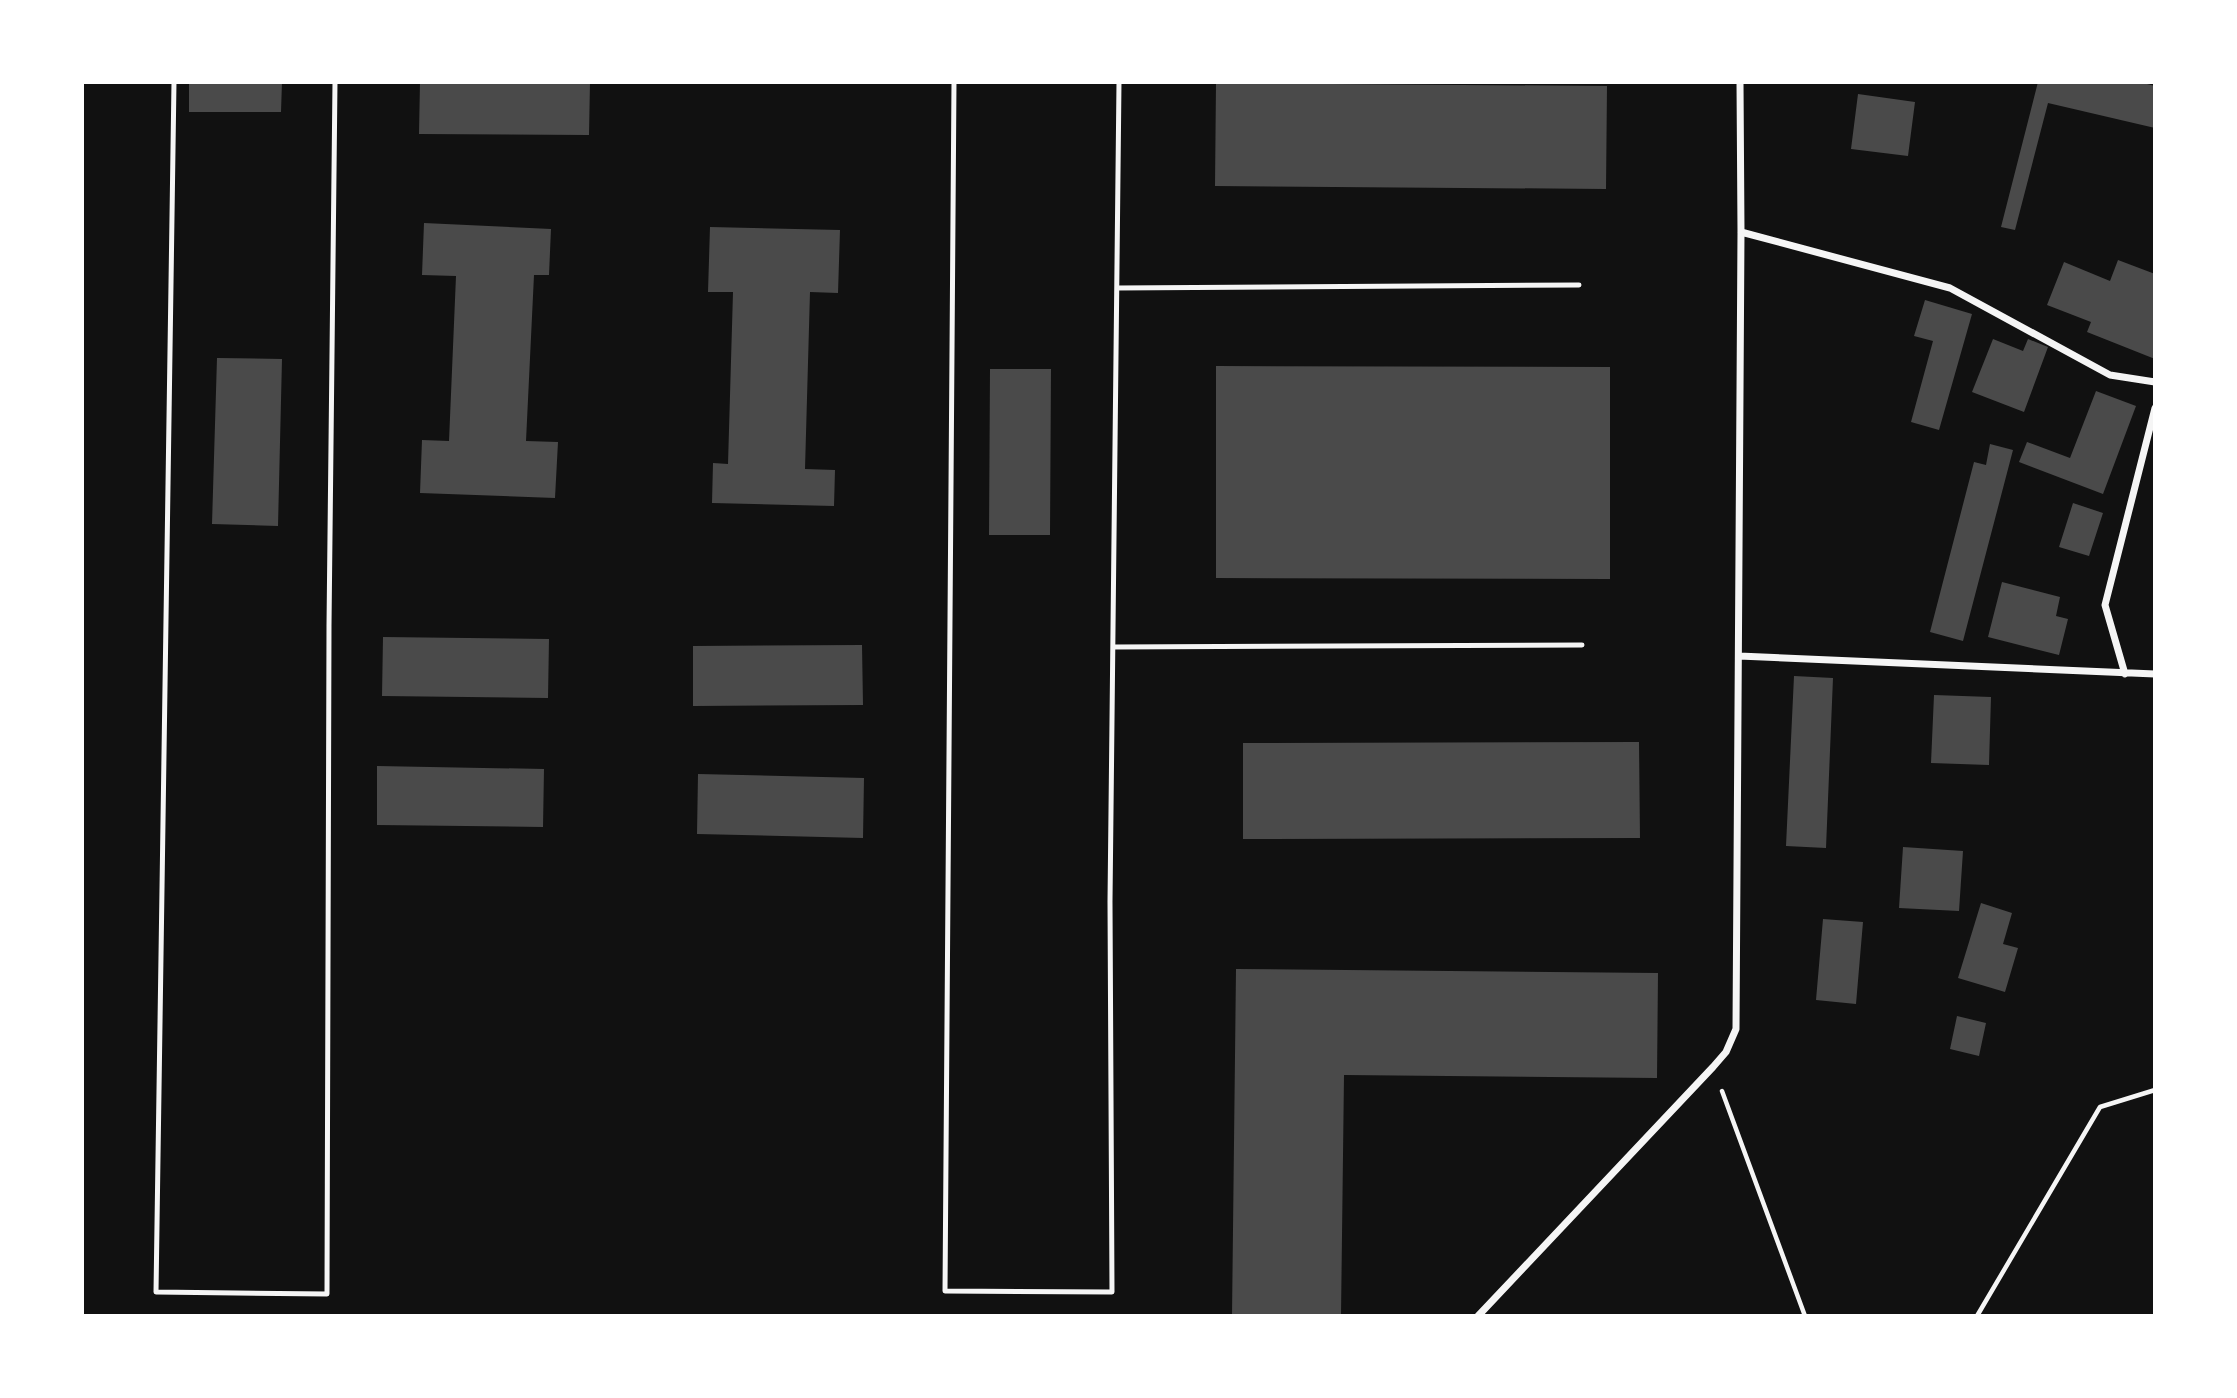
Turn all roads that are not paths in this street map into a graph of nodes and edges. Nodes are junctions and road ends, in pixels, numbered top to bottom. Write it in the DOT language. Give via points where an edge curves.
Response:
graph roads {
  1 [pos="174,82"];
  2 [pos="334,82"];
  3 [pos="954,82"];
  4 [pos="1119,82"];
  5 [pos="1740,82"];
  6 [pos="1741,232"];
  7 [pos="1578,285"];
  8 [pos="1117,288"];
  9 [pos="2155,382"];
  10 [pos="2155,408"];
  11 [pos="1583,645"];
  12 [pos="1114,647"];
  13 [pos="1739,656"];
  14 [pos="2125,674"];
  15 [pos="2155,674"];
  16 [pos="1478,1316"];
  1 -- 2 [label="lane" via="156,1292 327,1294"];
  3 -- 12 [label="lane" via="944,1291 1111,1292"];
  4 -- 8 [label="lane"];
  5 -- 6 [label="street"];
  6 -- 9 [label="street" via="1950,288 2110,375"];
  6 -- 13 [label="street"];
  7 -- 8 [label="lane"];
  8 -- 12 [label="lane"];
  10 -- 14 [label="street" via="2105,605"];
  11 -- 12 [label="lane"];
  13 -- 14 [label="street"];
  13 -- 16 [label="street" via="1736,1029 1713,1067"];
  14 -- 15 [label="street"];
}
